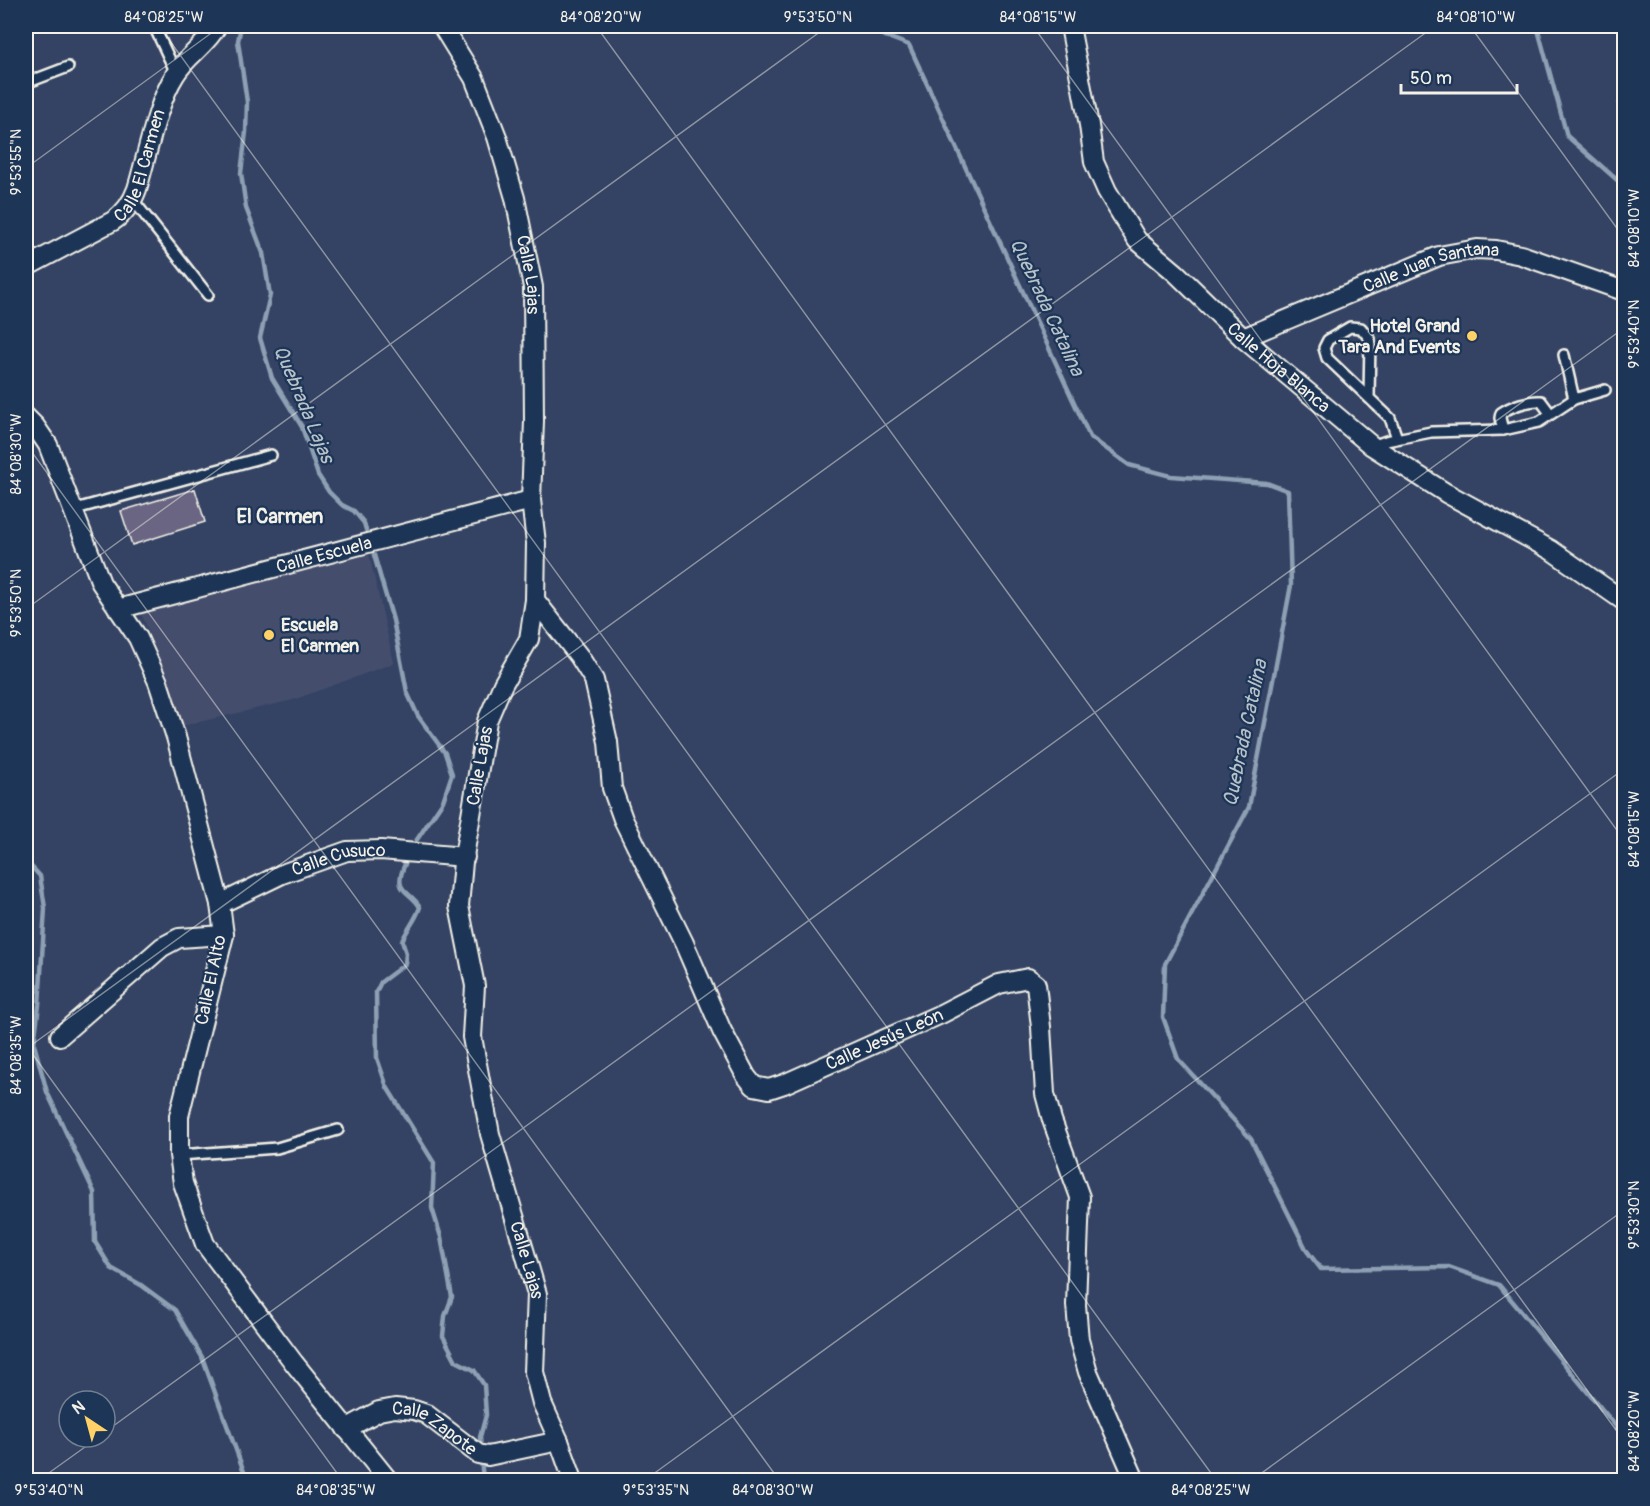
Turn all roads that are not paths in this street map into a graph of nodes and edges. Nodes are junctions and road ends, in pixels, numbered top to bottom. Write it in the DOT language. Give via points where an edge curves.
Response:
graph roads {
  1 [pos="154,26"];
  2 [pos="217,26"];
  3 [pos="442,26"];
  4 [pos="1070,26"];
  5 [pos="68,68"];
  6 [pos="176,73"];
  7 [pos="26,83"];
  8 [pos="133,200"];
  9 [pos="26,267"];
  10 [pos="1624,291"];
  11 [pos="208,294"];
  12 [pos="1243,338"];
  13 [pos="1564,355"];
  14 [pos="1605,390"];
  15 [pos="1369,398"];
  16 [pos="1574,399"];
  17 [pos="1550,413"];
  18 [pos="26,417"];
  19 [pos="1503,430"];
  20 [pos="1397,438"];
  21 [pos="1372,446"];
  22 [pos="271,455"];
  23 [pos="531,500"];
  24 [pos="72,510"];
  25 [pos="535,600"];
  26 [pos="1624,601"];
  27 [pos="118,609"];
  28 [pos="465,857"];
  29 [pos="220,904"];
  30 [pos="224,935"];
  31 [pos="60,1036"];
  32 [pos="338,1130"];
  33 [pos="179,1155"];
  34 [pos="346,1429"];
  35 [pos="559,1441"];
  36 [pos="388,1480"];
  37 [pos="573,1480"];
  38 [pos="1135,1480"];
  1 -- 6 [label="lane"];
  2 -- 6 [label="street, Calle El Carmen"];
  3 -- 23 [label="street, Calle Lajas" via="474,78 497,137 515,198 532,286"];
  4 -- 12 [label="street, Calle Hoja Blanca" via="1094,162 1107,191 1137,240"];
  5 -- 7 [label="lane"];
  6 -- 8 [label="street, Calle El Carmen" via="166,92"];
  8 -- 9 [label="street, Calle El Carmen" via="113,221"];
  8 -- 11 [label="lane"];
  10 -- 12 [label="street, Calle Juan Santana" via="1521,255 1477,249 1439,256"];
  12 -- 21 [label="street, Calle Hoja Blanca"];
  13 -- 16 [label="lane"];
  14 -- 16 [label="lane"];
  15 -- 15 [label="lane" via="1327,358 1324,348 1328,340 1350,327 1360,328 1370,339"];
  15 -- 20 [label="lane" via="1390,418"];
  16 -- 17 [label="lane"];
  17 -- 19 [label="lane" via="1539,422"];
  17 -- 19 [label="lane" via="1541,401 1535,400 1506,409 1500,418"];
  18 -- 24 [label="street, Calle El Alto" via="48,445"];
  19 -- 20 [label="lane" via="1431,432"];
  20 -- 21 [label="lane"];
  21 -- 26 [label="street, Calle Hoja Blanca" via="1446,493 1551,550"];
  22 -- 24 [label="lane"];
  23 -- 25 [label="street, Calle Lajas" via="536,543"];
  23 -- 27 [label="street, Calle Escuela"];
  24 -- 27 [label="street, Calle El Alto" via="100,583"];
  25 -- 28 [label="street, Calle Lajas" via="529,639 487,721"];
  25 -- 38 [label="street, Calle Jesús León" via="594,680 608,742 612,788 623,819 722,1031 754,1086 769,1089 784,1084 999,984 1028,978 1036,984 1045,1095 1080,1197 1076,1305 1079,1340 1088,1372"];
  27 -- 29 [label="street, Calle El Alto" via="138,638 158,682 177,737"];
  28 -- 29 [label="street, Calle Cusuco" via="381,849 347,850 282,874"];
  28 -- 35 [label="street, Calle Lajas" via="459,906 475,986 472,1037 490,1134 537,1294 534,1372 542,1403"];
  29 -- 30 [label="street, Calle El Alto"];
  30 -- 31 [label="street" via="179,938 162,947"];
  30 -- 33 [label="street, Calle El Alto" via="179,1116"];
  32 -- 33 [label="lane" via="277,1148"];
  33 -- 34 [label="street, Calle El Alto" via="183,1183 205,1244"];
  34 -- 35 [label="street, Calle Zapote" via="379,1411 395,1408 426,1414 478,1454 488,1456"];
  34 -- 36 [label="street, Calle El Alto"];
  35 -- 37 [label="street, Calle Lajas"];
}
